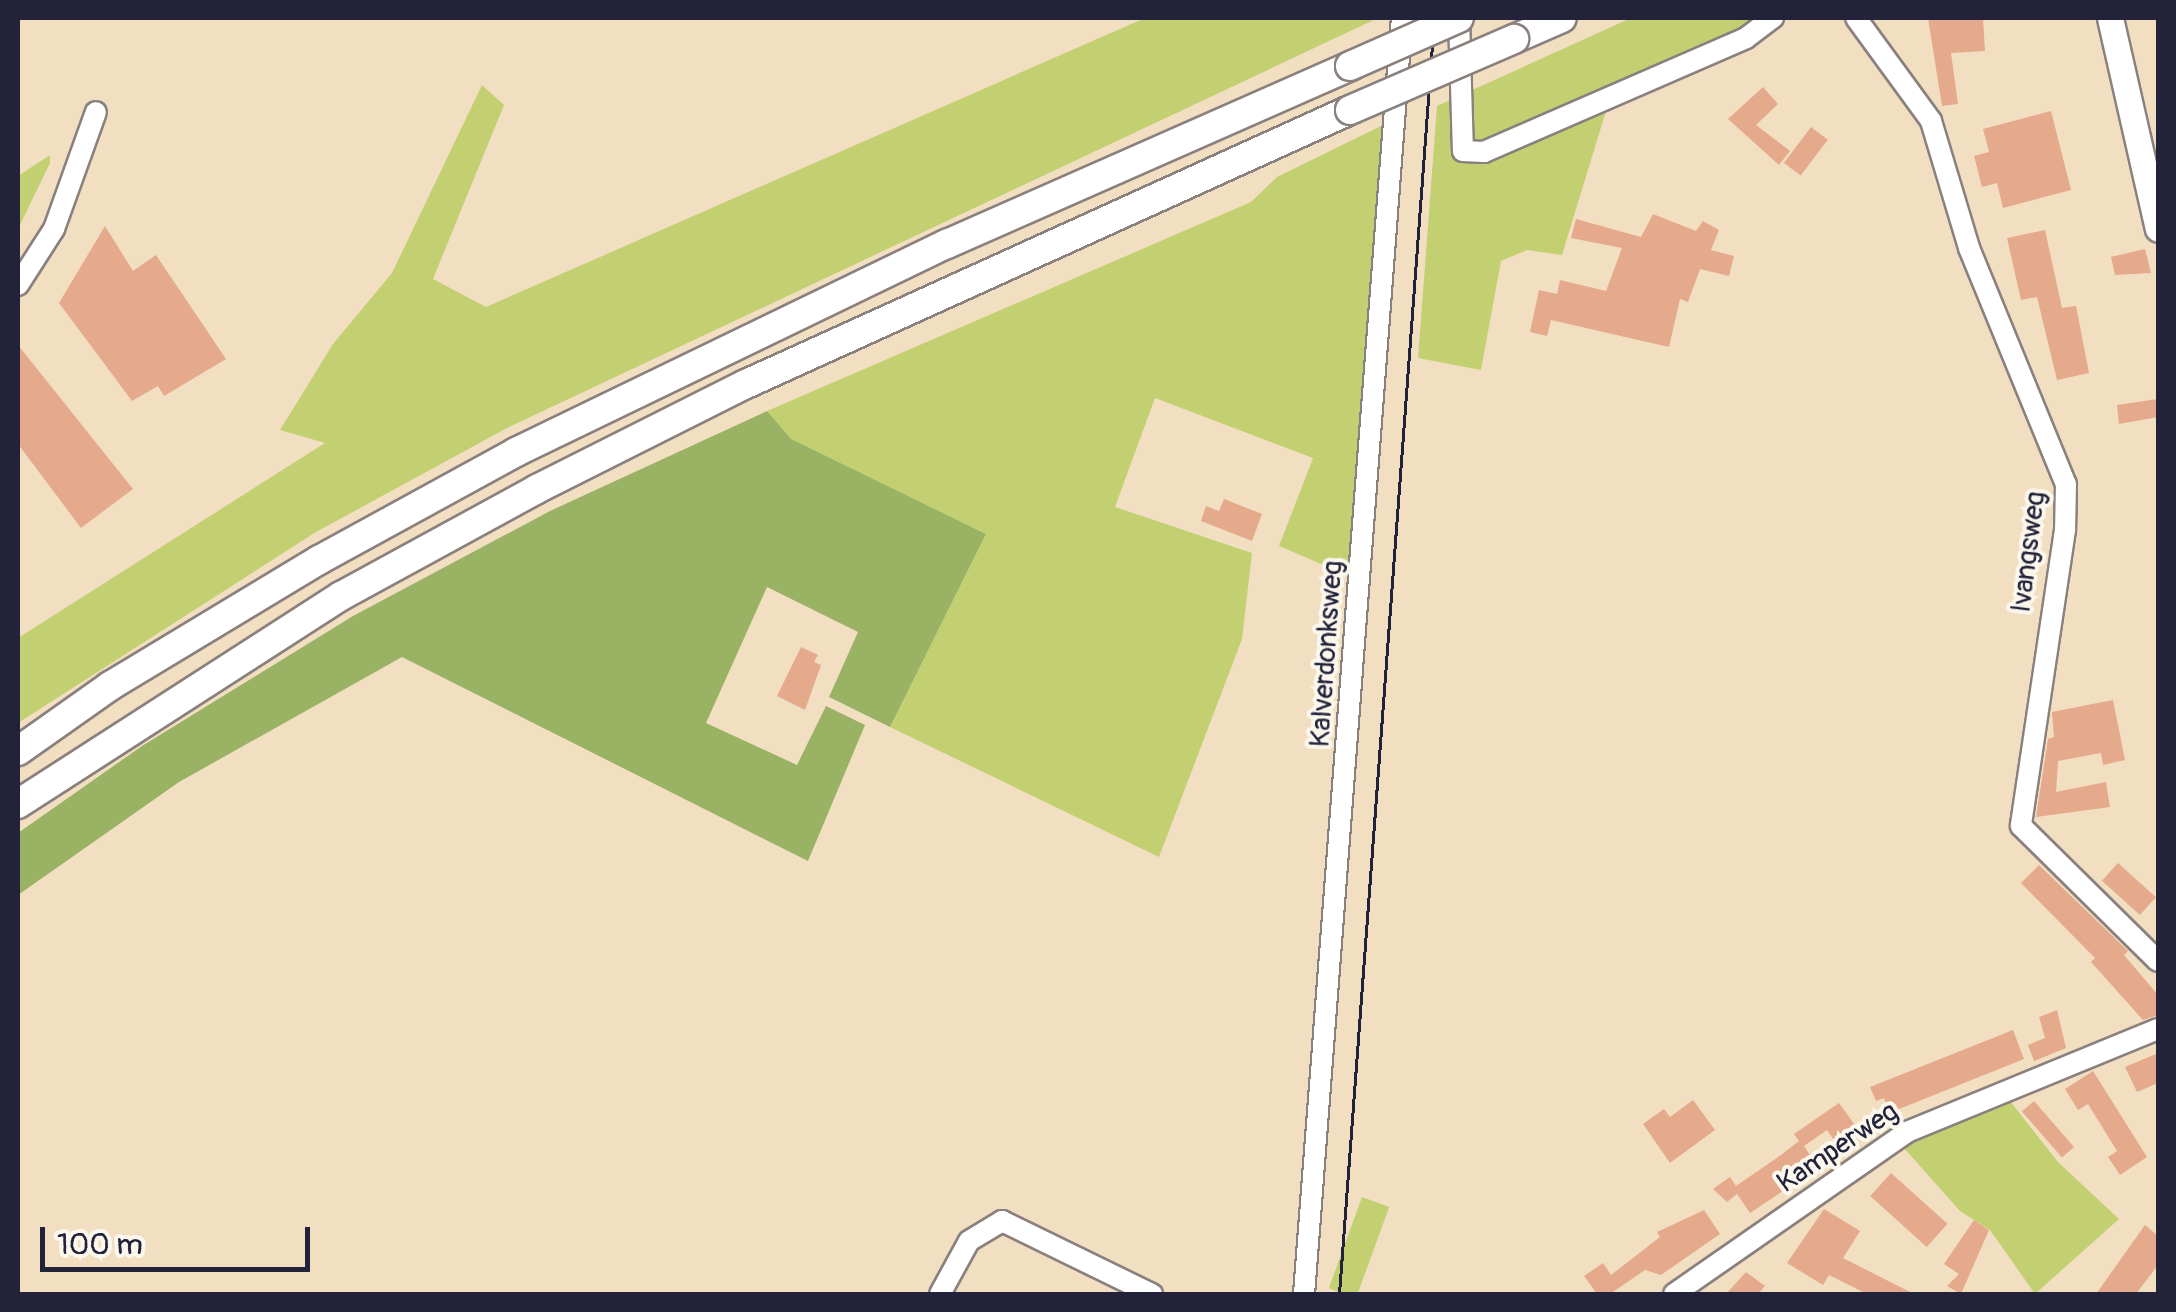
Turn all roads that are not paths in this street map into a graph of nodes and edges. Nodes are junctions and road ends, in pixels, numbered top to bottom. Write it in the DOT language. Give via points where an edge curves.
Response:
graph roads {
  1 [pos="1402,18"];
  2 [pos="1459,18"];
  3 [pos="1562,18"];
  4 [pos="1774,18"];
  5 [pos="1856,18"];
  6 [pos="2110,18"];
  7 [pos="96,112"];
  8 [pos="2158,229"];
  9 [pos="18,285"];
  10 [pos="18,751"];
  11 [pos="18,804"];
  12 [pos="2158,960"];
  13 [pos="2158,1028"];
  14 [pos="940,1294"];
  15 [pos="1152,1294"];
  16 [pos="1304,1294"];
  17 [pos="1674,1294"];
  1 -- 16 [label="street, Kalverdonksweg"];
  2 -- 4 [label="street" via="1462,151 1484,152 1746,38"];
  2 -- 10 [label="highway, bridge" via="947,244 477,474 110,686"];
  3 -- 11 [label="highway, bridge" via="746,384 494,512 224,668"];
  5 -- 12 [label="street, Ivangsweg" via="1931,121 1969,248 2066,484 2066,530 2020,826"];
  6 -- 8 [label="main road"];
  7 -- 9 [label="street" via="54,230"];
  13 -- 17 [label="street, Kamperweg" via="1908,1132"];
  14 -- 15 [label="street" via="969,1242 1002,1221"];
}
